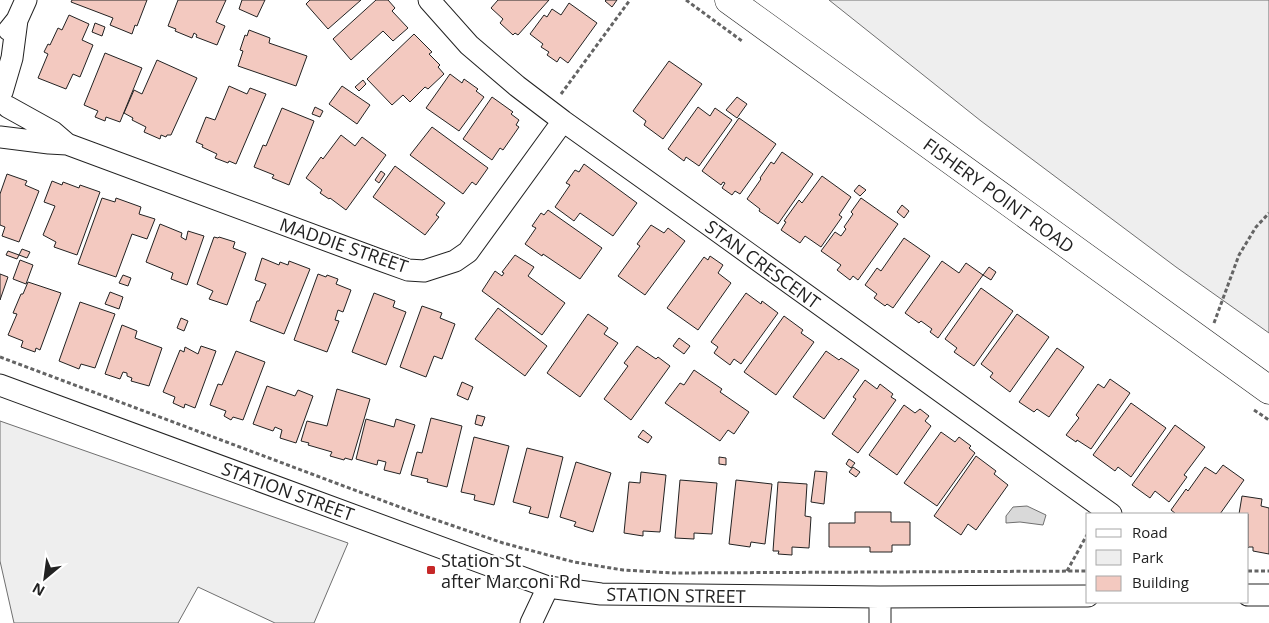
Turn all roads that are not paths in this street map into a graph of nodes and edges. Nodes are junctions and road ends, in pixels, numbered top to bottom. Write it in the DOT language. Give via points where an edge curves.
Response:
graph roads {
  1 [pos="26,0"];
  2 [pos="429,0"];
  3 [pos="729,0"];
  4 [pos="17,20"];
  5 [pos="0,42"];
  6 [pos="4,97"];
  7 [pos="563,121"];
  8 [pos="0,131"];
  9 [pos="0,137"];
  10 [pos="67,144"];
  11 [pos="0,385"];
  12 [pos="1269,390"];
  13 [pos="1110,513"];
  14 [pos="548,587"];
  15 [pos="1269,594"];
  16 [pos="1249,595"];
  17 [pos="1086,596"];
  18 [pos="880,597"];
  19 [pos="531,623"];
  20 [pos="880,623"];
  1 -- 4 [label="street"];
  2 -- 7 [label="street, STAN CRESCENT" via="469,45"];
  3 -- 12 [label="main road, FISHERY POINT ROAD"];
  4 -- 5 [label="street"];
  4 -- 6 [label="street"];
  6 -- 8 [label="street" via="8,117"];
  6 -- 10 [label="street, MADDIE STREET"];
  7 -- 10 [label="street, MADDIE STREET" via="468,252 455,261 424,271 408,270"];
  7 -- 13 [label="street, STAN CRESCENT"];
  9 -- 10 [label="street, MADDIE STREET"];
  11 -- 14 [label="street, STATION STREET"];
  14 -- 18 [label="street, STATION STREET" via="601,594"];
  14 -- 19 [label="street"];
  15 -- 16 [label="street"];
  17 -- 18 [label="street, STATION STREET"];
  18 -- 20 [label="street"];
}
